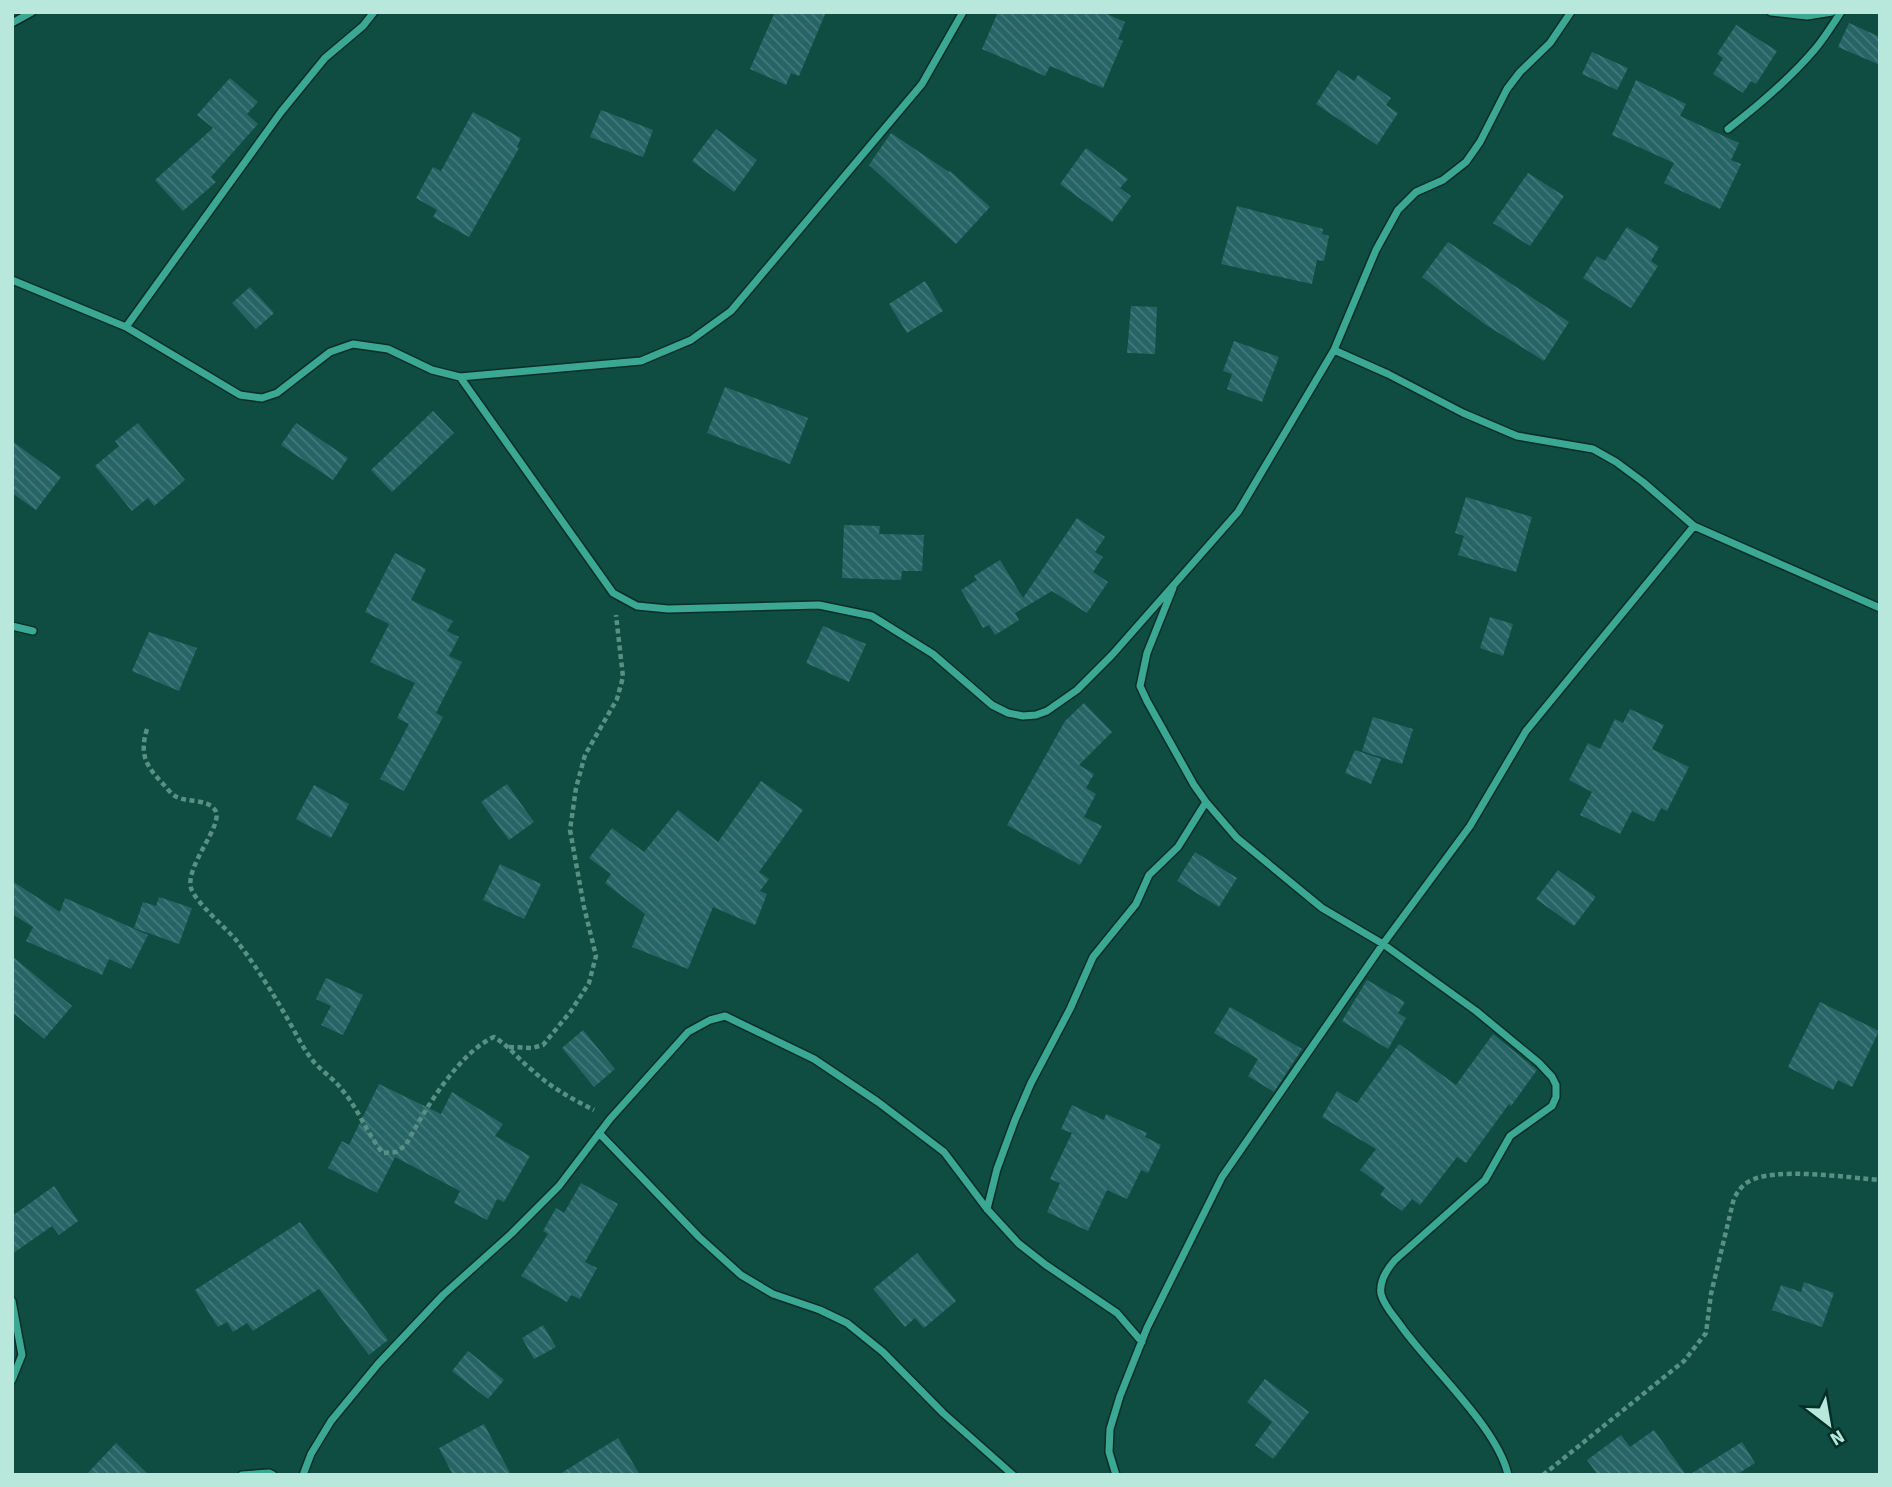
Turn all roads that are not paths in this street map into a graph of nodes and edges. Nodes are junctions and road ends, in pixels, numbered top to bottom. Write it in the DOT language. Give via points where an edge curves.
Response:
graph roads {
  1 [pos="32,12"];
  2 [pos="374,12"];
  3 [pos="963,12"];
  4 [pos="1571,12"];
  5 [pos="1770,12"];
  6 [pos="1832,12"];
  7 [pos="1841,12"];
  8 [pos="12,23"];
  9 [pos="1728,130"];
  10 [pos="12,280"];
  11 [pos="126,327"];
  12 [pos="1334,350"];
  13 [pos="460,377"];
  14 [pos="1695,526"];
  15 [pos="1174,584"];
  16 [pos="1880,608"];
  17 [pos="12,626"];
  18 [pos="33,631"];
  19 [pos="1206,802"];
  20 [pos="1382,944"];
  21 [pos="599,1133"];
  22 [pos="987,1209"];
  23 [pos="12,1301"];
  24 [pos="1142,1342"];
  25 [pos="12,1380"];
  26 [pos="242,1475"];
  27 [pos="273,1475"];
  28 [pos="303,1475"];
  29 [pos="1013,1475"];
  30 [pos="1116,1475"];
  31 [pos="1508,1475"];
  1 -- 8 [label="street"];
  2 -- 11 [label="street" via="325,58 281,112"];
  3 -- 13 [label="street" via="922,84 731,312 691,340 641,361"];
  4 -- 12 [label="street" via="1550,43 1507,89 1466,162 1443,180 1416,192 1398,211"];
  5 -- 6 [label="street" via="1807,16"];
  7 -- 9 [label="street" via="1790,76"];
  10 -- 11 [label="street"];
  11 -- 13 [label="street" via="240,395 262,398 277,393 330,352 353,344 388,349 432,370"];
  12 -- 14 [label="street" via="1517,436 1593,449 1643,482"];
  12 -- 15 [label="street" via="1238,512"];
  13 -- 15 [label="street" via="613,593 637,606 819,605 872,616 933,653 992,705 1023,716 1047,711 1077,690"];
  14 -- 16 [label="street"];
  14 -- 20 [label="street" via="1526,732 1470,826"];
  15 -- 19 [label="street" via="1147,653 1140,686"];
  17 -- 18 [label="street"];
  19 -- 20 [label="street" via="1237,838 1322,908"];
  19 -- 22 [label="street" via="1178,847 1149,875 1136,904 1093,957 1015,1119"];
  20 -- 24 [label="street" via="1223,1177"];
  20 -- 31 [label="street" via="1476,1010 1539,1063 1556,1085 1552,1107 1510,1136 1485,1180 1395,1260 1386,1270 1381,1292 1408,1336 1488,1434"];
  21 -- 22 [label="street" via="688,1032 725,1016 814,1059 878,1102 944,1152"];
  21 -- 28 [label="street" via="559,1186 443,1295 378,1364 331,1421"];
  21 -- 29 [label="street" via="741,1275 773,1294 847,1323"];
  22 -- 24 [label="street" via="1018,1243 1117,1313"];
  23 -- 25 [label="street" via="22,1355"];
  24 -- 30 [label="street" via="1110,1429 1109,1452"];
  26 -- 27 [label="street"];
}
